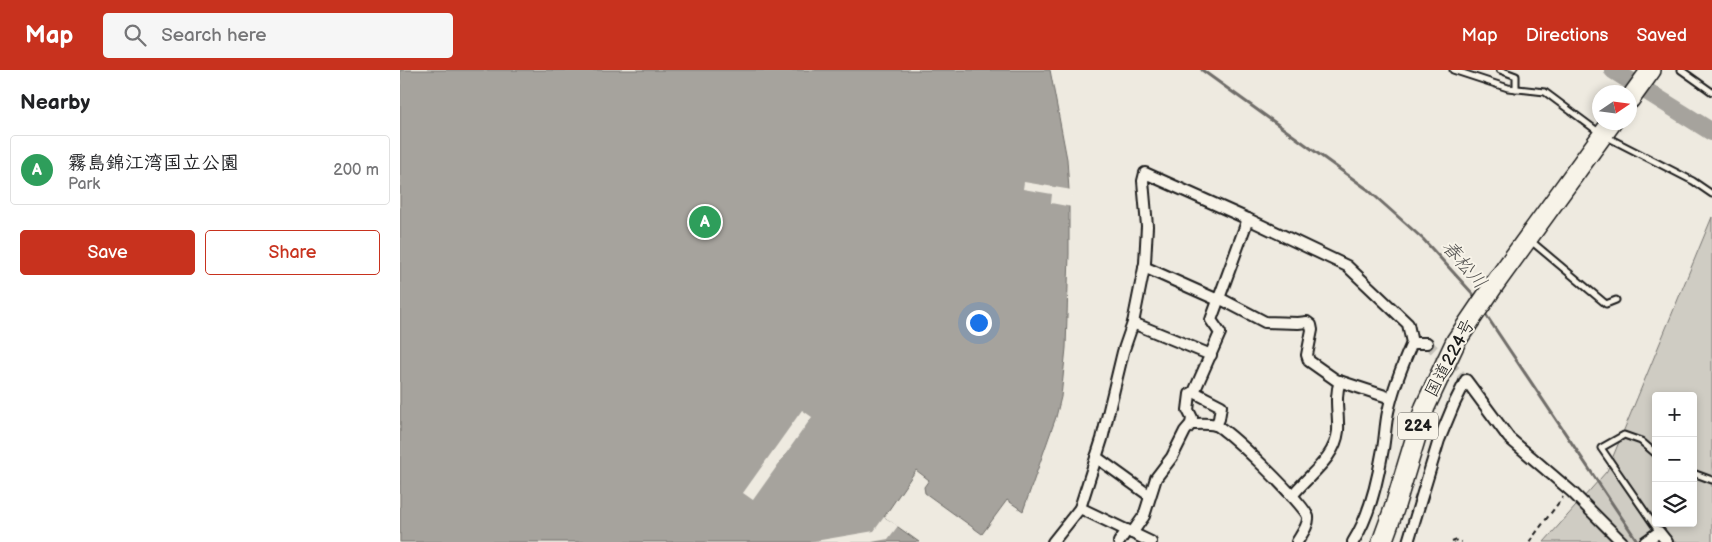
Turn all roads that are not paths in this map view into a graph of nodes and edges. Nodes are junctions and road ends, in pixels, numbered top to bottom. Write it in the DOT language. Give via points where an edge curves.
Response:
graph roads {
  1 [pos="1453,70"];
  2 [pos="1500,70"];
  3 [pos="1651,70"];
  4 [pos="1680,70"];
  5 [pos="1516,88"];
  6 [pos="1637,89"];
  7 [pos="1712,92"];
  8 [pos="1592,120"];
  9 [pos="1607,130"];
  10 [pos="1610,130"];
  11 [pos="1712,194"];
  12 [pos="1248,219"];
  13 [pos="1528,239"];
  14 [pos="1144,267"];
  15 [pos="1219,299"];
  16 [pos="1616,300"];
  17 [pos="1133,323"];
  18 [pos="1427,342"];
  19 [pos="1412,343"];
  20 [pos="1211,355"];
  21 [pos="1340,382"];
  22 [pos="1194,392"];
  23 [pos="1392,398"];
  24 [pos="1191,424"];
  25 [pos="1216,425"];
  26 [pos="1652,451"];
  27 [pos="1096,457"];
  28 [pos="1697,474"];
  29 [pos="1712,480"];
  30 [pos="1150,496"];
  31 [pos="1292,496"];
  32 [pos="1080,508"];
  33 [pos="1129,532"];
  34 [pos="1659,532"];
  35 [pos="1053,542"];
  36 [pos="1119,542"];
  37 [pos="1151,542"];
  38 [pos="1297,542"];
  39 [pos="1353,542"];
  40 [pos="1382,542"];
  41 [pos="1408,542"];
  42 [pos="1622,542"];
  43 [pos="1645,542"];
  44 [pos="1667,542"];
  1 -- 5 [label="lane"];
  2 -- 5 [label="lane" via="1516,76"];
  3 -- 6 [label="highway"];
  4 -- 7 [label="lane"];
  5 -- 8 [label="lane" via="1545,92"];
  9 -- 13 [label="highway, 国道224号 / 224"];
  10 -- 11 [label="lane"];
  12 -- 14 [label="street" via="1145,173"];
  12 -- 15 [label="street"];
  12 -- 19 [label="street" via="1347,266 1408,324"];
  13 -- 16 [label="lane" via="1606,304"];
  13 -- 40 [label="highway, 国道224号 / 224" via="1471,318 1441,371 1425,407"];
  14 -- 15 [label="street"];
  14 -- 17 [label="street"];
  15 -- 20 [label="street" via="1210,320 1220,333"];
  15 -- 21 [label="street" via="1265,322 1307,322 1312,330 1307,355 1309,361"];
  17 -- 20 [label="street"];
  17 -- 27 [label="street"];
  18 -- 19 [label="street"];
  19 -- 23 [label="street"];
  20 -- 22 [label="street"];
  21 -- 23 [label="street"];
  21 -- 31 [label="street" via="1336,391 1338,430 1332,452"];
  22 -- 24 [label="street" via="1190,394 1188,410"];
  22 -- 25 [label="street" via="1221,406"];
  23 -- 39 [label="street" via="1373,492"];
  24 -- 25 [label="street"];
  24 -- 30 [label="street" via="1156,478"];
  25 -- 31 [label="street" via="1266,468"];
  26 -- 34 [label="lane" via="1641,441 1624,435 1602,448"];
  27 -- 30 [label="street"];
  27 -- 32 [label="street"];
  28 -- 29 [label="lane"];
  30 -- 33 [label="street" via="1144,516"];
  31 -- 38 [label="street" via="1308,517 1308,524"];
  32 -- 33 [label="street"];
  32 -- 35 [label="street"];
  33 -- 36 [label="street"];
  33 -- 37 [label="street"];
  34 -- 43 [label="street"];
  34 -- 44 [label="street"];
  41 -- 42 [label="street" via="1439,440 1466,380 1509,438"];
}
